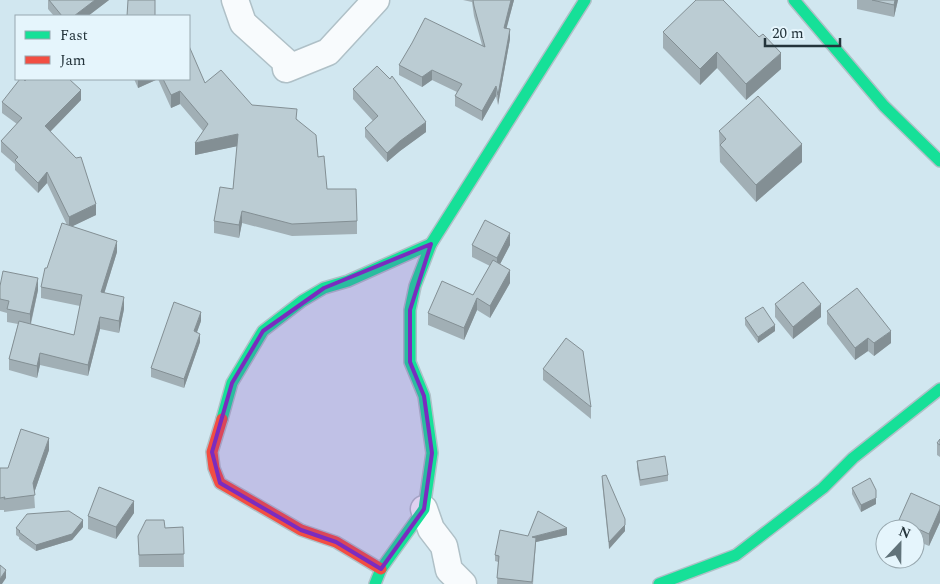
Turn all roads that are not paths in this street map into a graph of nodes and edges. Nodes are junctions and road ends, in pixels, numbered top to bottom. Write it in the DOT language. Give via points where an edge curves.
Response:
graph roads {
  1 [pos="235,0"];
  2 [pos="376,0"];
  3 [pos="585,0"];
  4 [pos="794,0"];
  5 [pos="940,160"];
  6 [pos="431,244"];
  7 [pos="940,389"];
  8 [pos="424,509"];
  9 [pos="381,569"];
  10 [pos="375,584"];
  11 [pos="463,584"];
  12 [pos="659,584"];
  1 -- 2 [label="street" via="243,23 286,61 286,69 328,52"];
  3 -- 6 [label="street"];
  4 -- 5 [label="street" via="884,106"];
  6 -- 8 [label="street" via="415,286 410,310 410,362 424,396 432,453"];
  6 -- 9 [label="street" via="324,288 264,331 232,383 212,452 220,483 301,530 336,542"];
  7 -- 12 [label="street" via="854,458 824,488 736,555"];
  8 -- 9 [label="street"];
  8 -- 11 [label="street" via="430,529 444,546 449,570"];
  9 -- 10 [label="street"];
}
